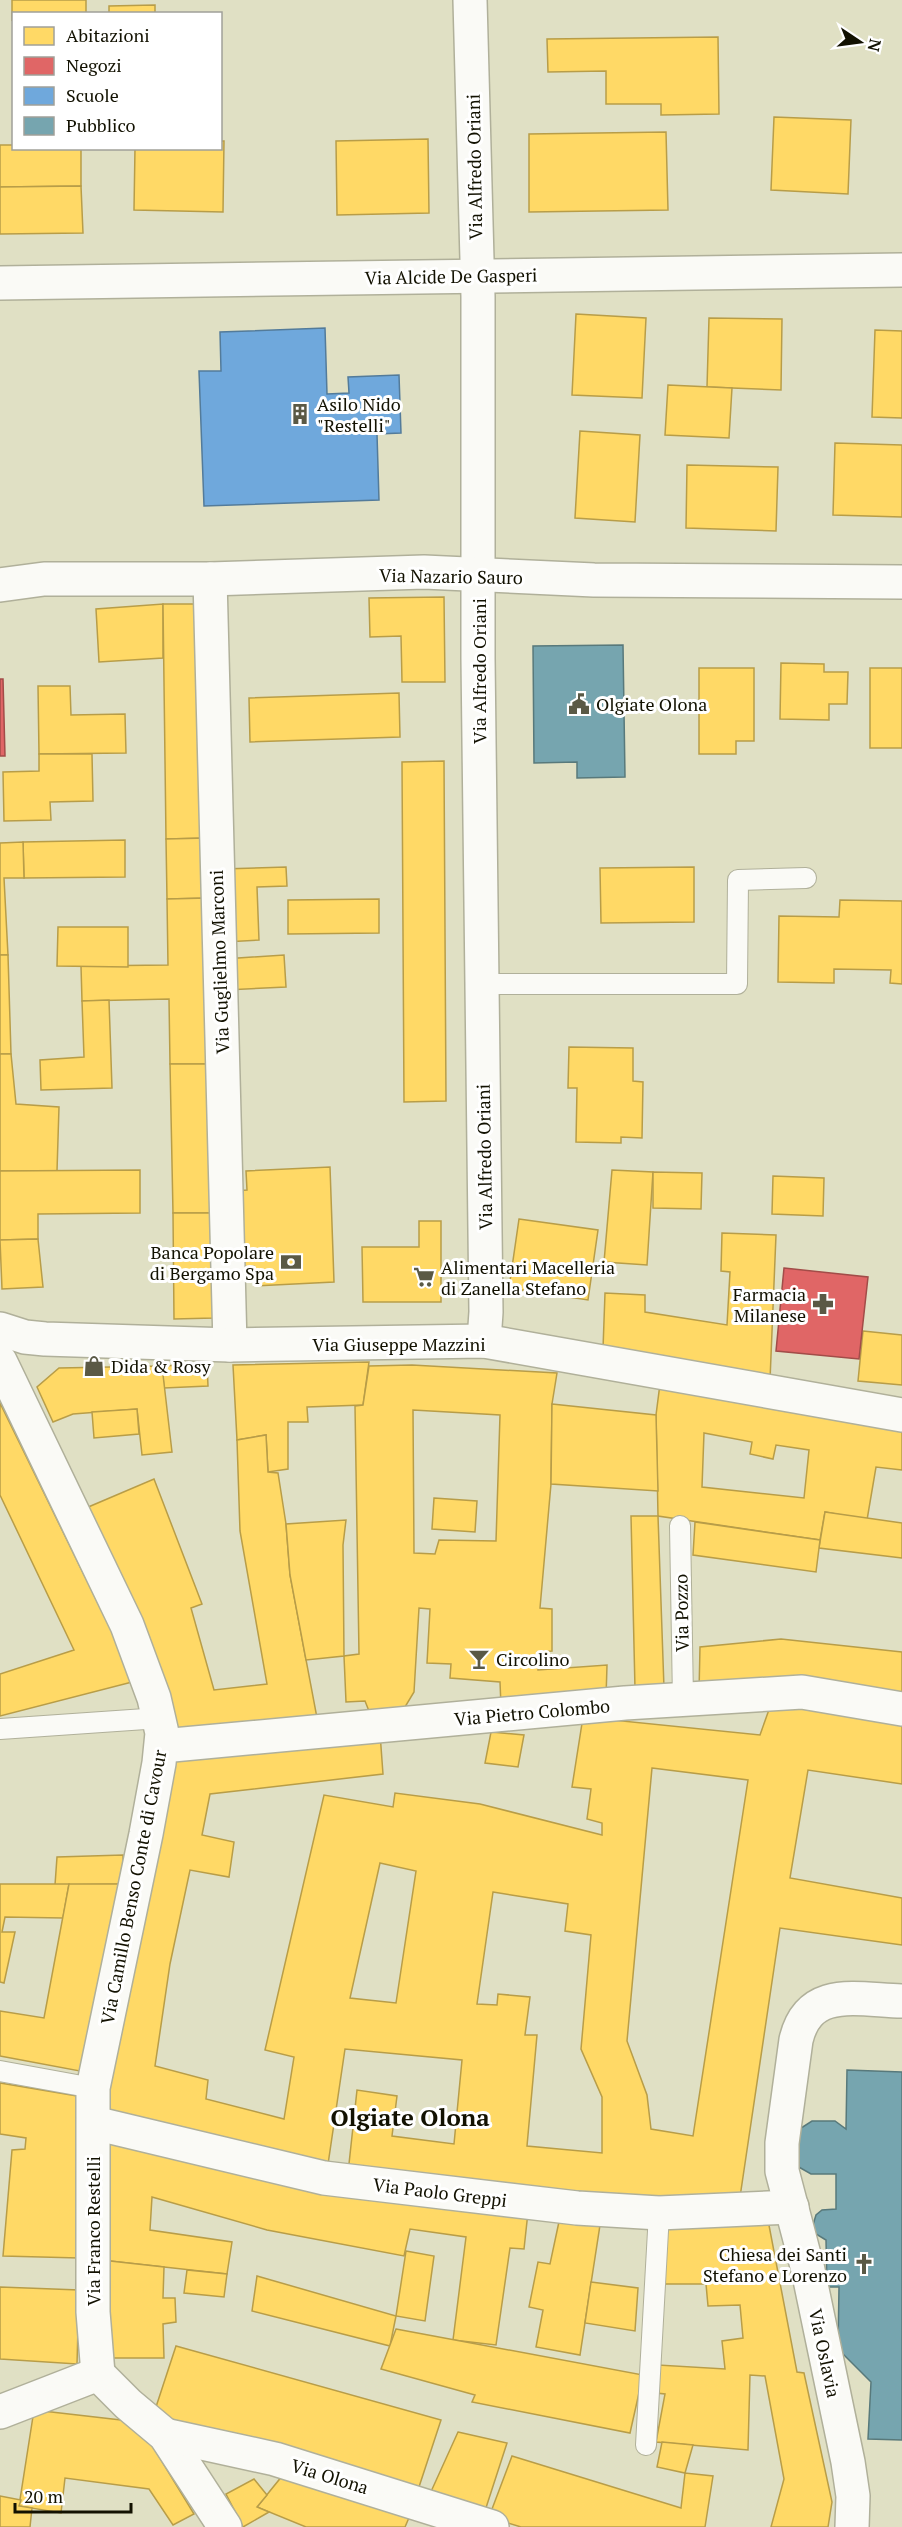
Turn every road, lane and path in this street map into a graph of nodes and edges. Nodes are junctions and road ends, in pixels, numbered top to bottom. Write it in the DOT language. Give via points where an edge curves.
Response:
graph roads {
  1 [pos="470,0"];
  2 [pos="902,270"];
  3 [pos="476,275"];
  4 [pos="0,283"];
  5 [pos="479,574"];
  6 [pos="210,579"];
  7 [pos="902,582"];
  8 [pos="0,585"];
  9 [pos="806,878"];
  10 [pos="482,984"];
  11 [pos="0,1329"];
  12 [pos="484,1341"];
  13 [pos="230,1345"];
  14 [pos="0,1360"];
  15 [pos="902,1414"];
  16 [pos="680,1526"];
  17 [pos="683,1700"];
  18 [pos="902,1709"];
  19 [pos="0,1729"];
  20 [pos="161,1732"];
  21 [pos="902,2001"];
  22 [pos="0,2071"];
  23 [pos="93,2088"];
  24 [pos="94,2123"];
  25 [pos="792,2207"];
  26 [pos="659,2213"];
  27 [pos="98,2374"];
  28 [pos="0,2412"];
  29 [pos="165,2435"];
  30 [pos="646,2445"];
  31 [pos="225,2527"];
  32 [pos="492,2527"];
  33 [pos="852,2527"];
  1 -- 3 [label="street, Via Alfredo Oriani"];
  2 -- 3 [label="street, Via Alcide De Gasperi"];
  3 -- 4 [label="street, Via Alcide De Gasperi"];
  3 -- 5 [label="street, Via Alfredo Oriani"];
  5 -- 6 [label="street, Via Nazario Sauro"];
  5 -- 7 [label="street, Via Nazario Sauro" via="594,580"];
  5 -- 10 [label="street, Via Alfredo Oriani"];
  6 -- 8 [label="street, Via Nazario Sauro" via="44,579"];
  6 -- 13 [label="street, Via Guglielmo Marconi"];
  9 -- 10 [label="lane" via="738,880 737,984"];
  10 -- 12 [label="street, Via Alfredo Oriani"];
  11 -- 13 [label="street, Via Giuseppe Mazzini" via="45,1339"];
  12 -- 13 [label="street, Via Giuseppe Mazzini"];
  12 -- 15 [label="street, Via Giuseppe Mazzini"];
  14 -- 20 [label="street, Via Camillo Benso Conte di Cavour" via="106,1577 138,1652"];
  16 -- 17 [label="lane, Via Pozzo"];
  17 -- 18 [label="street, Via Pietro Colombo" via="802,1692"];
  17 -- 20 [label="street, Via Pietro Colombo"];
  19 -- 20 [label="lane"];
  20 -- 23 [label="street, Via Camillo Benso Conte di Cavour"];
  21 -- 25 [label="street, Via Oslavia" via="825,2002 813,2007 799,2028 782,2135 782,2171"];
  22 -- 23 [label="lane"];
  23 -- 24 [label="street, Via Franco Restelli"];
  24 -- 26 [label="street, Via Paolo Greppi" via="324,2178 577,2208"];
  24 -- 27 [label="street, Via Franco Restelli" via="93,2312"];
  25 -- 26 [label="street, Via Paolo Greppi"];
  25 -- 33 [label="street, Via Oslavia" via="852,2484"];
  26 -- 30 [label="lane"];
  27 -- 28 [label="street"];
  27 -- 29 [label="street"];
  29 -- 31 [label="street"];
  29 -- 32 [label="street, Via Olona" via="275,2459"];
}
